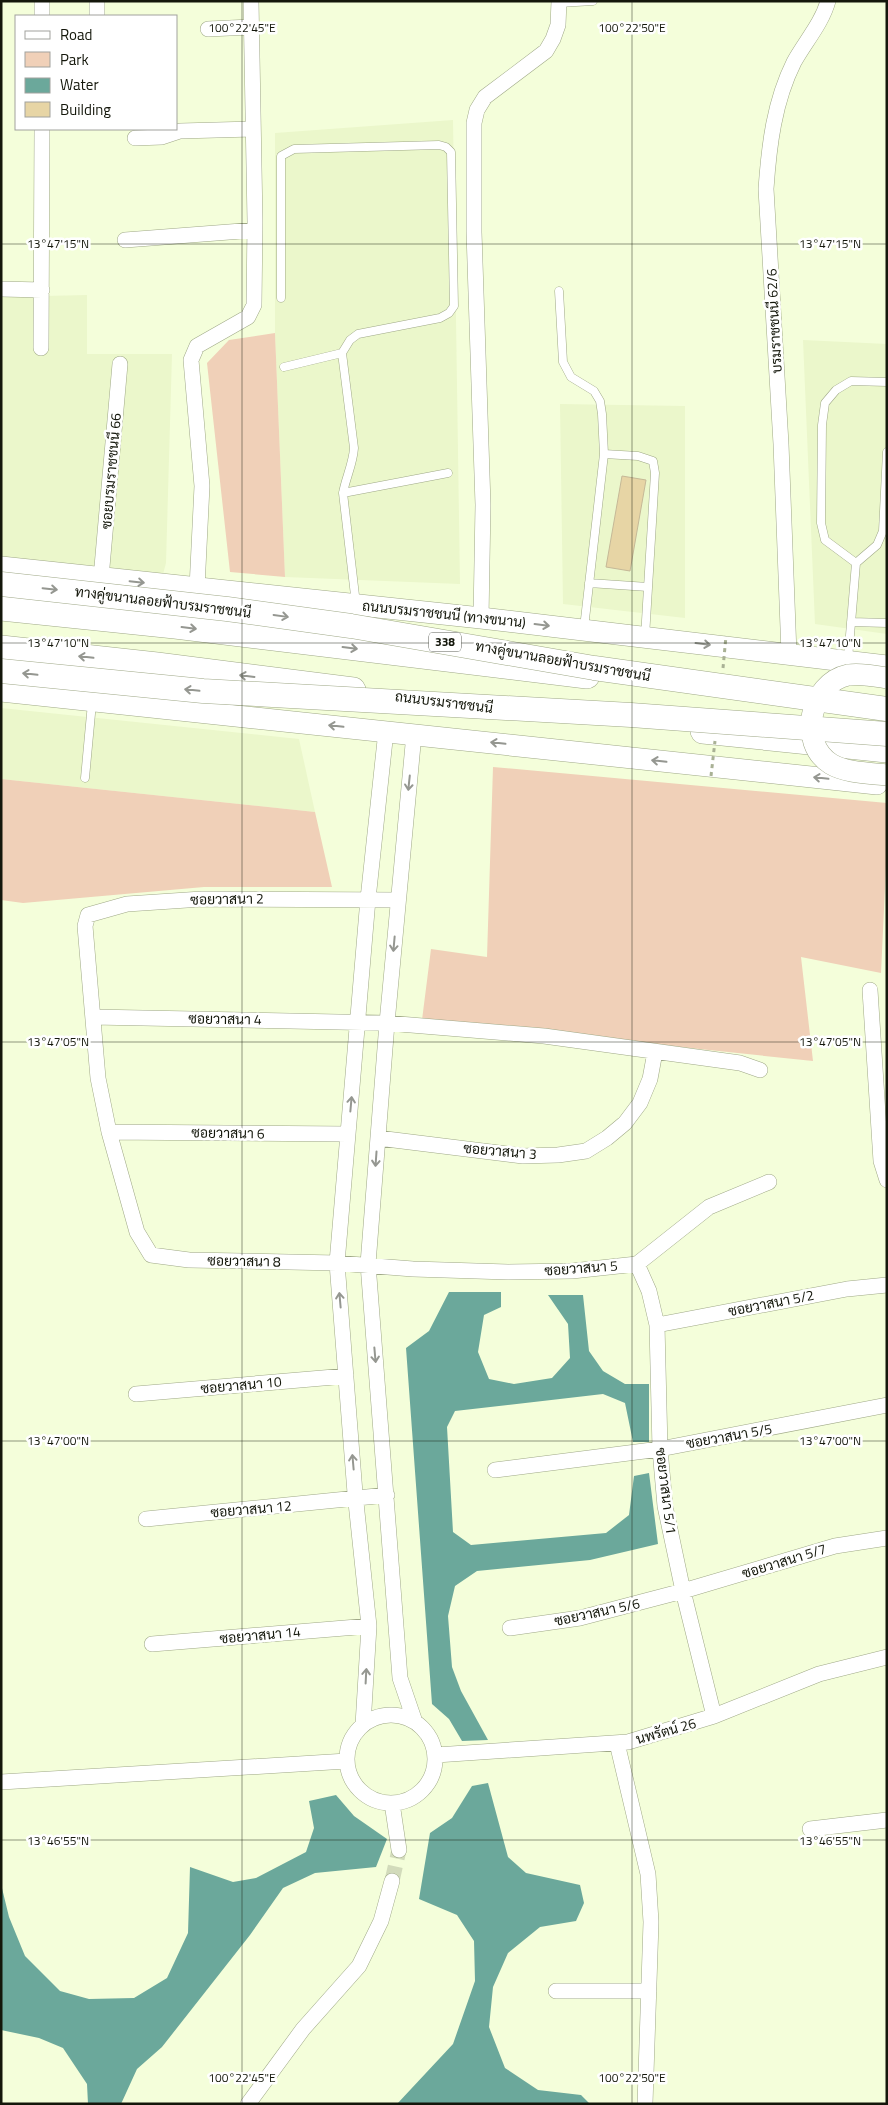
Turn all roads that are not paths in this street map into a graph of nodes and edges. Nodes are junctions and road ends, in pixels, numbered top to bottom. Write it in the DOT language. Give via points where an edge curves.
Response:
graph roads {
  1 [pos="42,1"];
  2 [pos="97,1"];
  3 [pos="251,1"];
  4 [pos="588,1"];
  5 [pos="593,1"];
  6 [pos="828,1"];
  7 [pos="559,2"];
  8 [pos="42,15"];
  9 [pos="97,15"];
  10 [pos="251,27"];
  11 [pos="208,29"];
  12 [pos="253,129"];
  13 [pos="42,130"];
  14 [pos="135,138"];
  15 [pos="254,230"];
  16 [pos="125,240"];
  17 [pos="1,289"];
  18 [pos="42,290"];
  19 [pos="559,291"];
  20 [pos="281,298"];
  21 [pos="41,348"];
  22 [pos="342,353"];
  23 [pos="120,364"];
  24 [pos="284,367"];
  25 [pos="887,382"];
  26 [pos="887,452"];
  27 [pos="604,454"];
  28 [pos="448,473"];
  29 [pos="343,493"];
  30 [pos="856,563"];
  31 [pos="1,567"];
  32 [pos="101,578"];
  33 [pos="589,583"];
  34 [pos="1,584"];
  35 [pos="648,587"];
  36 [pos="198,588"];
  37 [pos="356,604"];
  38 [pos="1,608"];
  39 [pos="481,618"];
  40 [pos="851,622"];
  41 [pos="887,623"];
  42 [pos="584,630"];
  43 [pos="645,637"];
  44 [pos="1,648"];
  45 [pos="789,654"];
  46 [pos="848,661"];
  47 [pos="887,666"];
  48 [pos="1,670"];
  49 [pos="887,678"];
  50 [pos="1,691"];
  51 [pos="92,701"];
  52 [pos="887,704"];
  53 [pos="887,709"];
  54 [pos="386,731"];
  55 [pos="414,734"];
  56 [pos="887,734"];
  57 [pos="887,750"];
  58 [pos="887,775"];
  59 [pos="84,778"];
  60 [pos="887,785"];
  61 [pos="368,899"];
  62 [pos="398,900"];
  63 [pos="870,990"];
  64 [pos="93,1017"];
  65 [pos="358,1022"];
  66 [pos="386,1023"];
  67 [pos="880,1044"];
  68 [pos="655,1052"];
  69 [pos="760,1070"];
  70 [pos="109,1132"];
  71 [pos="348,1134"];
  72 [pos="378,1138"];
  73 [pos="887,1180"];
  74 [pos="769,1182"];
  75 [pos="337,1263"];
  76 [pos="368,1264"];
  77 [pos="637,1264"];
  78 [pos="887,1285"];
  79 [pos="657,1325"];
  80 [pos="346,1376"];
  81 [pos="136,1394"];
  82 [pos="887,1405"];
  83 [pos="660,1449"];
  84 [pos="495,1470"];
  85 [pos="387,1496"];
  86 [pos="356,1499"];
  87 [pos="146,1519"];
  88 [pos="887,1538"];
  89 [pos="683,1591"];
  90 [pos="369,1626"];
  91 [pos="510,1628"];
  92 [pos="152,1644"];
  93 [pos="887,1657"];
  94 [pos="714,1716"];
  95 [pos="415,1722"];
  96 [pos="363,1725"];
  97 [pos="617,1743"];
  98 [pos="436,1755"];
  99 [pos="347,1761"];
  100 [pos="1,1782"];
  101 [pos="392,1803"];
  102 [pos="887,1820"];
  103 [pos="810,1829"];
  104 [pos="399,1850"];
  105 [pos="392,1881"];
  106 [pos="556,1991"];
  107 [pos="649,1991"];
  108 [pos="248,2104"];
  109 [pos="645,2104"];
  1 -- 8 [label="street"];
  2 -- 9 [label="street"];
  3 -- 10 [label="street"];
  4 -- 5 [label="lane"];
  4 -- 7 [label="lane"];
  6 -- 45 [label="street, บรมราชชนนี 62/6" via="794,63 778,103 766,190"];
  7 -- 39 [label="street" via="558,25 546,51 485,97 474,123 474,232 483,505"];
  10 -- 11 [label="street"];
  10 -- 12 [label="street"];
  12 -- 14 [label="street" via="180,131 162,137"];
  12 -- 15 [label="street"];
  13 -- 18 [label="street"];
  15 -- 16 [label="street"];
  15 -- 36 [label="street" via="254,305 248,317 198,346 191,360 202,486"];
  17 -- 18 [label="street"];
  18 -- 21 [label="street"];
  19 -- 27 [label="lane" via="563,362 571,377 594,391 600,401"];
  20 -- 22 [label="lane" via="281,156 294,149 446,147 451,152 454,306 450,313 440,318 358,334"];
  22 -- 24 [label="lane"];
  22 -- 29 [label="lane" via="354,448"];
  23 -- 32 [label="street, ซอยบรมราชชนนี 66"];
  25 -- 30 [label="lane" via="851,382 836,390 825,403 821,524 825,540"];
  26 -- 30 [label="lane" via="883,531 877,545"];
  27 -- 33 [label="lane"];
  27 -- 35 [label="lane" via="638,456 652,461 655,473"];
  28 -- 29 [label="lane"];
  29 -- 37 [label="lane"];
  30 -- 40 [label="lane"];
  31 -- 32 [label="main road, ถนนบรมราชชนนี (ทางขนาน) / 338"];
  32 -- 36 [label="main road, ถนนบรมราชชนนี (ทางขนาน) / 338, one-way"];
  33 -- 35 [label="lane"];
  33 -- 42 [label="lane"];
  34 -- 53 [label="main road, ทางคู่ขนานลอยฟ้าบรมราชชนนี / 338, one-way, bridge" via="351,626 594,668"];
  35 -- 43 [label="lane"];
  36 -- 37 [label="main road, ถนนบรมราชชนนี (ทางขนาน) / 338"];
  37 -- 39 [label="main road, ถนนบรมราชชนนี (ทางขนาน) / 338"];
  38 -- 52 [label="highway, 338, one-way" via="559,674"];
  39 -- 42 [label="main road, ถนนบรมราชชนนี (ทางขนาน) / 338, one-way"];
  40 -- 41 [label="lane"];
  40 -- 46 [label="lane"];
  42 -- 43 [label="main road, ถนนบรมราชชนนี (ทางขนาน) / 338"];
  43 -- 45 [label="main road, ถนนบรมราชชนนี (ทางขนาน) / 338, one-way"];
  57 -- 44 [label="highway, ถนนบรมราชชนนี, one-way" via="566,717"];
  45 -- 46 [label="main road, ถนนบรมราชชนนี (ทางขนาน) / 338"];
  46 -- 47 [label="main road, ถนนบรมราชชนนี (ทางขนาน) / 338"];
  56 -- 48 [label="main road, one-way, bridge" via="631,715 202,691"];
  49 -- 58 [label="main road, bridge" via="848,676 834,682 821,694 814,707 811,725 812,738 820,754 831,764 846,770"];
  50 -- 51 [label="main road"];
  54 -- 51 [label="main road, one-way"];
  51 -- 59 [label="lane"];
  54 -- 55 [label="main road"];
  54 -- 61 [label="street"];
  60 -- 55 [label="main road, one-way"];
  55 -- 62 [label="street, one-way"];
  61 -- 62 [label="street, ซอยวาสนา 2"];
  61 -- 64 [label="street, ซอยวาสนา 2" via="202,898 127,904 88,915 85,926"];
  61 -- 65 [label="street"];
  62 -- 66 [label="street, one-way"];
  63 -- 67 [label="street"];
  64 -- 65 [label="street, ซอยวาสนา 4"];
  64 -- 70 [label="street" via="98,1078"];
  65 -- 66 [label="street, ซอยวาสนา 4"];
  71 -- 65 [label="street, one-way"];
  66 -- 68 [label="street, ซอยวาสนา 4" via="544,1036"];
  66 -- 72 [label="street"];
  67 -- 73 [label="street" via="882,1161"];
  68 -- 69 [label="street, ซอยวาสนา 4" via="740,1063"];
  68 -- 72 [label="street, ซอยวาสนา 3" via="650,1079 640,1103 625,1123 586,1150 523,1156"];
  70 -- 71 [label="street, ซอยวาสนา 6"];
  70 -- 75 [label="street, ซอยวาสนา 8" via="137,1232 151,1255 189,1260"];
  71 -- 75 [label="street"];
  72 -- 76 [label="street, one-way"];
  74 -- 77 [label="street, ซอยวาสนา 5" via="709,1207"];
  75 -- 76 [label="street, ซอยวาสนา 8"];
  80 -- 75 [label="street, one-way"];
  76 -- 77 [label="street, ซอยวาสนา 5" via="413,1269 526,1272"];
  76 -- 85 [label="street, one-way"];
  77 -- 79 [label="street, ซอยวาสนา 5/1" via="649,1291"];
  78 -- 79 [label="street, ซอยวาสนา 5/2" via="847,1289"];
  79 -- 83 [label="street, ซอยวาสนา 5/1"];
  80 -- 81 [label="street, ซอยวาสนา 10"];
  86 -- 80 [label="street, one-way"];
  82 -- 83 [label="street, ซอยวาสนา 5/5"];
  83 -- 84 [label="street, ซอยวาสนา 5/5"];
  83 -- 89 [label="street, ซอยวาสนา 5/1" via="665,1506"];
  85 -- 86 [label="street, ซอยวาสนา 12"];
  85 -- 95 [label="street" via="400,1678"];
  86 -- 87 [label="street, ซอยวาสนา 12"];
  86 -- 90 [label="street"];
  88 -- 89 [label="street, ซอยวาสนา 5/7" via="834,1546"];
  89 -- 91 [label="street, ซอยวาสนา 5/6" via="580,1618"];
  89 -- 94 [label="street, ซอยวาสนา 5/1"];
  90 -- 92 [label="street, ซอยวาสนา 14"];
  96 -- 90 [label="street, one-way"];
  93 -- 94 [label="street, นพรัตน์ 26" via="819,1674"];
  94 -- 97 [label="street, นพรัตน์ 26"];
  95 -- 96 [label="street" via="389,1715"];
  95 -- 98 [label="street" via="425,1730"];
  96 -- 99 [label="street" via="351,1741"];
  97 -- 98 [label="street, นพรัตน์ 26"];
  97 -- 107 [label="street" via="648,1874 651,1922"];
  98 -- 101 [label="street" via="435,1768 422,1792"];
  99 -- 100 [label="street"];
  99 -- 101 [label="street" via="350,1775 358,1788 369,1797"];
  101 -- 104 [label="street"];
  102 -- 103 [label="street"];
  105 -- 108 [label="street" via="381,1921 359,1966 303,2029"];
  106 -- 107 [label="street"];
  107 -- 109 [label="street"];
}
